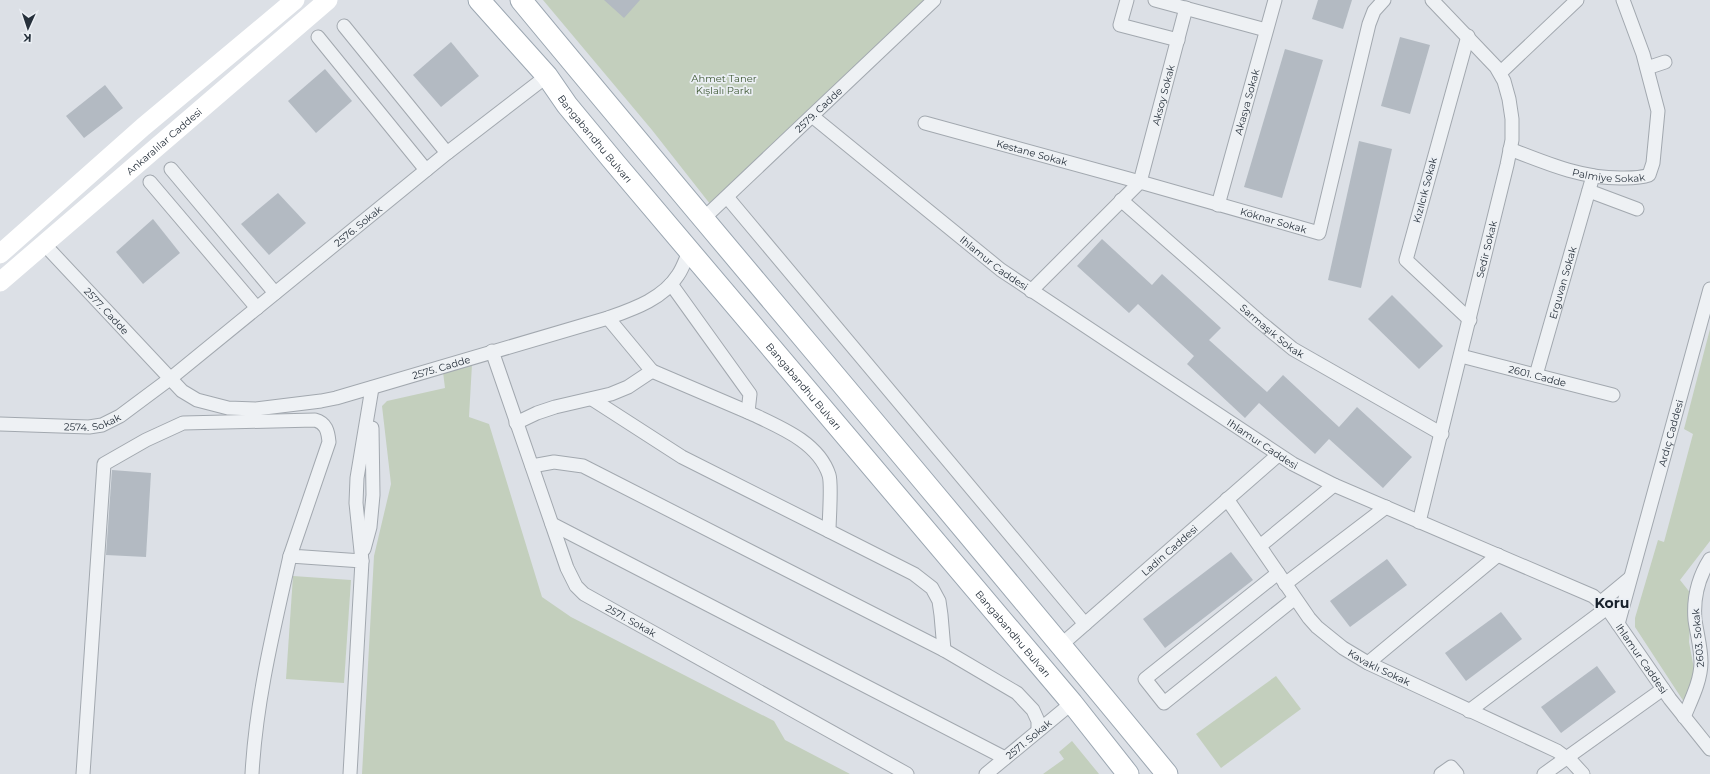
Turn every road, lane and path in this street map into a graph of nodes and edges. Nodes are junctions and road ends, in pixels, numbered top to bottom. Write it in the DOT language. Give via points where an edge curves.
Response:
graph roads {
  1 [pos="295,0"];
  2 [pos="328,0"];
  3 [pos="479,0"];
  4 [pos="521,0"];
  5 [pos="934,0"];
  6 [pos="1127,0"];
  7 [pos="1155,0"];
  8 [pos="1275,0"];
  9 [pos="1384,0"];
  10 [pos="1432,0"];
  11 [pos="1577,0"];
  12 [pos="1623,0"];
  13 [pos="1186,8"];
  14 [pos="344,26"];
  15 [pos="1266,30"];
  16 [pos="1468,36"];
  17 [pos="318,37"];
  18 [pos="1178,40"];
  19 [pos="1665,62"];
  20 [pos="1647,68"];
  21 [pos="1500,73"];
  22 [pos="547,76"];
  23 [pos="812,116"];
  24 [pos="925,123"];
  25 [pos="1510,149"];
  26 [pos="447,153"];
  27 [pos="171,169"];
  28 [pos="426,170"];
  29 [pos="1593,176"];
  30 [pos="150,182"];
  31 [pos="1140,182"];
  32 [pos="1589,191"];
  33 [pos="726,197"];
  34 [pos="1121,200"];
  35 [pos="1218,205"];
  36 [pos="1637,209"];
  37 [pos="703,219"];
  38 [pos="44,243"];
  39 [pos="690,250"];
  40 [pos="0,254"];
  41 [pos="0,282"];
  42 [pos="671,284"];
  43 [pos="1710,289"];
  44 [pos="1031,290"];
  45 [pos="275,293"];
  46 [pos="257,308"];
  47 [pos="608,318"];
  48 [pos="1470,320"];
  49 [pos="492,351"];
  50 [pos="1461,356"];
  51 [pos="652,371"];
  52 [pos="1536,375"];
  53 [pos="171,378"];
  54 [pos="372,388"];
  55 [pos="1614,395"];
  56 [pos="592,399"];
  57 [pos="748,412"];
  58 [pos="516,422"];
  59 [pos="0,424"];
  60 [pos="1442,434"];
  61 [pos="1278,455"];
  62 [pos="532,466"];
  63 [pos="1334,485"];
  64 [pos="1227,499"];
  65 [pos="1386,507"];
  66 [pos="1419,522"];
  67 [pos="552,524"];
  68 [pos="829,531"];
  69 [pos="1260,546"];
  70 [pos="1498,555"];
  71 [pos="290,556"];
  72 [pos="1710,559"];
  73 [pos="362,561"];
  74 [pos="1281,578"];
  75 [pos="1630,578"];
  76 [pos="1294,599"];
  77 [pos="1604,605"];
  78 [pos="1085,624"];
  79 [pos="1618,624"];
  80 [pos="1061,645"];
  81 [pos="944,650"];
  82 [pos="1368,663"];
  83 [pos="1663,690"];
  84 [pos="1072,703"];
  85 [pos="1469,711"];
  86 [pos="1684,717"];
  87 [pos="1038,730"];
  88 [pos="1710,749"];
  89 [pos="1567,757"];
  90 [pos="1005,758"];
  91 [pos="83,774"];
  92 [pos="252,774"];
  93 [pos="350,774"];
  94 [pos="907,774"];
  95 [pos="986,774"];
  96 [pos="1128,774"];
  97 [pos="1167,774"];
  98 [pos="1441,774"];
  99 [pos="1456,774"];
  100 [pos="1544,774"];
  101 [pos="1582,774"];
  1 -- 40 [label="main road" via="143,126"];
  2 -- 38 [label="main road, Ankaralılar Caddesi"];
  3 -- 22 [label="main road, Bangabandhu Bulvarı"];
  4 -- 37 [label="main road"];
  5 -- 23 [label="street, 2579. Cadde"];
  6 -- 18 [label="street" via="1120,25"];
  7 -- 13 [label="street"];
  8 -- 15 [label="street, Akasya Sokak"];
  9 -- 35 [label="street, Köknar Sokak" via="1374,11 1369,24 1319,233"];
  10 -- 16 [label="street, Sedir Sokak"];
  11 -- 21 [label="street"];
  12 -- 20 [label="street, Palmiye Sokak"];
  13 -- 15 [label="street"];
  13 -- 18 [label="street, Aksoy Sokak"];
  14 -- 26 [label="street"];
  15 -- 35 [label="street, Akasya Sokak"];
  16 -- 21 [label="street, Sedir Sokak"];
  16 -- 48 [label="street, Kızılcık Sokak" via="1406,260"];
  17 -- 28 [label="street"];
  18 -- 31 [label="street, Aksoy Sokak"];
  19 -- 20 [label="street"];
  20 -- 29 [label="street, Palmiye Sokak" via="1658,111 1651,172 1641,178"];
  21 -- 25 [label="street, Sedir Sokak" via="1507,90 1510,109"];
  22 -- 26 [label="street, 2576. Sokak"];
  22 -- 39 [label="main road, Bangabandhu Bulvarı" via="567,105"];
  23 -- 33 [label="street, 2579. Cadde"];
  23 -- 44 [label="street, Ihlamur Caddesi" via="986,258"];
  24 -- 31 [label="street, Kestane Sokak"];
  25 -- 29 [label="street, Palmiye Sokak" via="1558,168"];
  25 -- 48 [label="street, Sedir Sokak"];
  26 -- 28 [label="street, 2576. Sokak"];
  27 -- 45 [label="street"];
  28 -- 45 [label="street, 2576. Sokak"];
  29 -- 32 [label="street, Erguvan Sokak"];
  30 -- 46 [label="street"];
  31 -- 34 [label="street"];
  31 -- 35 [label="street, Köknar Sokak"];
  32 -- 36 [label="street"];
  32 -- 52 [label="street, Erguvan Sokak"];
  33 -- 37 [label="street, 2579. Cadde"];
  33 -- 78 [label="street"];
  34 -- 44 [label="street"];
  34 -- 60 [label="street, Sarmaşık Sokak" via="1293,349"];
  37 -- 39 [label="main road"];
  37 -- 80 [label="main road"];
  38 -- 41 [label="main road, Ankaralılar Caddesi"];
  38 -- 53 [label="street, 2577. Cadde"];
  39 -- 42 [label="street, 2575. Cadde" via="679,275"];
  39 -- 84 [label="main road, Bangabandhu Bulvarı"];
  42 -- 47 [label="street, 2575. Cadde" via="651,299"];
  42 -- 57 [label="street" via="750,394"];
  43 -- 75 [label="street, Ardıç Caddesi"];
  44 -- 61 [label="street, Ihlamur Caddesi"];
  45 -- 46 [label="street, 2576. Sokak"];
  46 -- 53 [label="street, 2576. Sokak"];
  47 -- 49 [label="street, 2575. Cadde"];
  47 -- 51 [label="street"];
  48 -- 50 [label="street, Sedir Sokak"];
  49 -- 54 [label="street, 2575. Cadde"];
  49 -- 58 [label="street, 2571. Sokak"];
  50 -- 52 [label="street, 2601. Cadde"];
  50 -- 60 [label="street, Sedir Sokak"];
  51 -- 56 [label="street" via="628,387"];
  51 -- 57 [label="street"];
  52 -- 55 [label="street, 2601. Cadde"];
  53 -- 54 [label="street, 2575. Cadde" via="182,391 197,400 228,408 245,409 321,401"];
  53 -- 59 [label="street, 2574. Sokak" via="120,416 102,425 80,427"];
  54 -- 73 [label="street" via="373,495 370,527"];
  56 -- 58 [label="street" via="555,407"];
  56 -- 68 [label="street" via="682,457"];
  57 -- 68 [label="street" via="800,440 823,463 830,476"];
  58 -- 62 [label="street, 2571. Sokak"];
  60 -- 66 [label="street, Sedir Sokak"];
  61 -- 63 [label="street, Ihlamur Caddesi"];
  61 -- 64 [label="street, Ladin Caddesi"];
  62 -- 67 [label="street, 2571. Sokak"];
  62 -- 81 [label="street" via="554,462 583,466"];
  63 -- 65 [label="street, Ihlamur Caddesi"];
  63 -- 69 [label="street"];
  64 -- 69 [label="street, Kavaklı Sokak"];
  64 -- 78 [label="street, Ladin Caddesi"];
  65 -- 66 [label="street, Ihlamur Caddesi"];
  65 -- 74 [label="street"];
  66 -- 70 [label="street, Ihlamur Caddesi"];
  67 -- 90 [label="street"];
  67 -- 94 [label="street, 2571. Sokak" via="570,577 584,594"];
  68 -- 81 [label="street" via="914,574 932,588 939,601"];
  69 -- 74 [label="street, Kavaklı Sokak"];
  70 -- 77 [label="street, Ihlamur Caddesi" via="1593,596"];
  70 -- 82 [label="street"];
  71 -- 73 [label="street"];
  71 -- 91 [label="street" via="329,442 325,425 321,421 182,423 104,464"];
  71 -- 92 [label="street" via="265,668 254,738"];
  72 -- 86 [label="street, 2603. Sokak" via="1696,587 1695,619 1701,662 1700,674"];
  73 -- 93 [label="street"];
  74 -- 76 [label="street, Kavaklı Sokak"];
  74 -- 76 [label="street" via="1145,679 1164,703"];
  75 -- 77 [label="street"];
  75 -- 79 [label="street, Ardıç Caddesi"];
  76 -- 82 [label="street, Kavaklı Sokak" via="1317,627 1343,648"];
  77 -- 79 [label="street, Ihlamur Caddesi"];
  77 -- 85 [label="street"];
  78 -- 80 [label="street, Ladin Caddesi"];
  79 -- 83 [label="street, Ihlamur Caddesi"];
  80 -- 97 [label="main road"];
  81 -- 87 [label="street" via="1017,693 1033,710 1038,721"];
  82 -- 85 [label="street, Kavaklı Sokak"];
  83 -- 86 [label="street, Ihlamur Caddesi"];
  83 -- 89 [label="street"];
  84 -- 87 [label="street, 2571. Sokak"];
  84 -- 96 [label="main road, Bangabandhu Bulvarı"];
  85 -- 89 [label="street, Kavaklı Sokak"];
  86 -- 88 [label="street, Ihlamur Caddesi"];
  87 -- 90 [label="street, 2571. Sokak"];
  89 -- 100 [label="street"];
  89 -- 101 [label="street, Kavaklı Sokak"];
  90 -- 95 [label="street, 2571. Sokak"];
  98 -- 99 [label="street" via="1451,767"];
}
